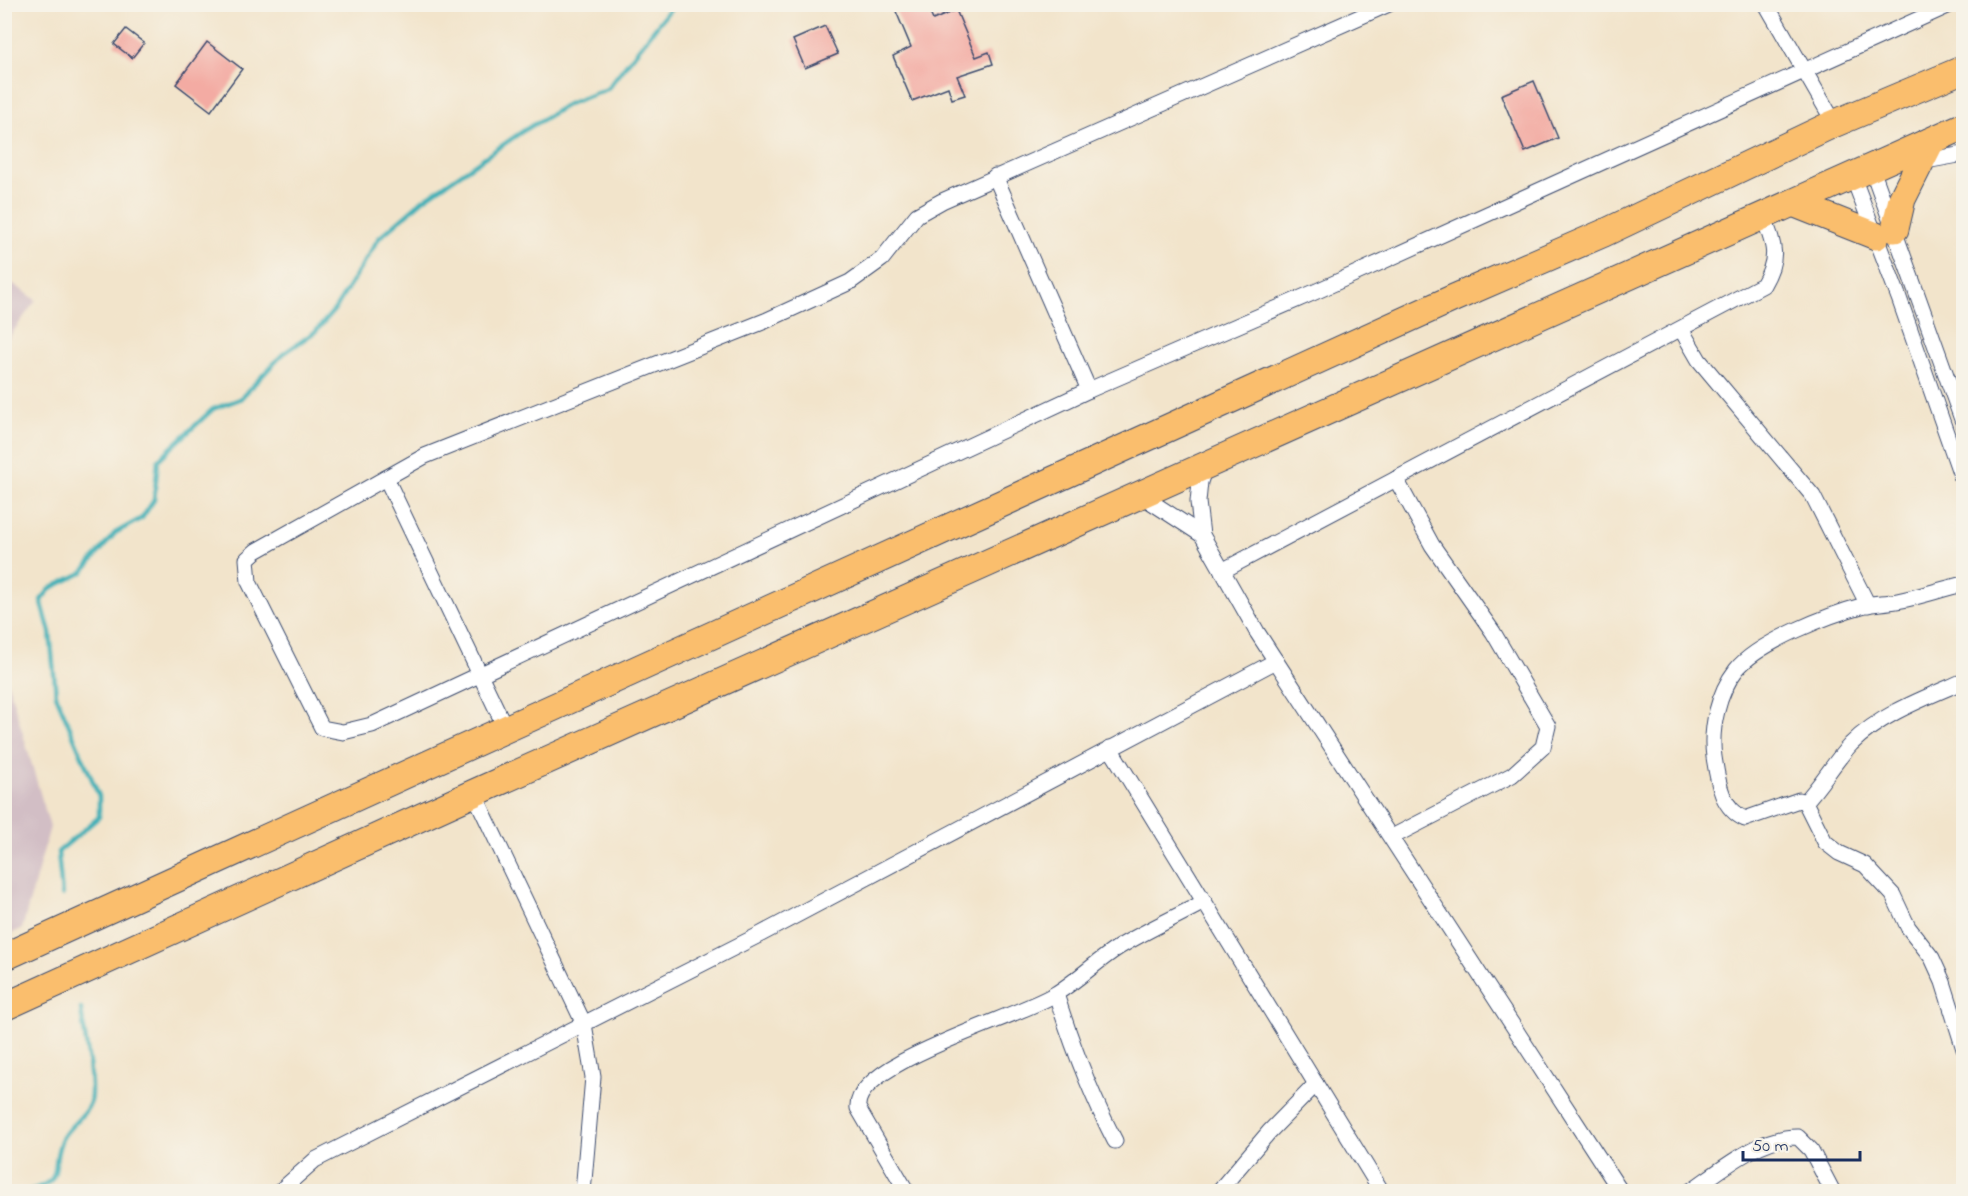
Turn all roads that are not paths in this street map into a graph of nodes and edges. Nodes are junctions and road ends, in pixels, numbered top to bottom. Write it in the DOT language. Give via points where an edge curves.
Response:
graph roads {
  1 [pos="1389,4"];
  2 [pos="1766,4"];
  3 [pos="1952,4"];
  4 [pos="1964,69"];
  5 [pos="1804,71"];
  6 [pos="1835,124"];
  7 [pos="1964,126"];
  8 [pos="1926,152"];
  9 [pos="1964,154"];
  10 [pos="1863,173"];
  11 [pos="995,176"];
  12 [pos="1793,203"];
  13 [pos="1763,216"];
  14 [pos="1886,232"];
  15 [pos="1681,329"];
  16 [pos="1089,390"];
  17 [pos="1964,425"];
  18 [pos="1205,467"];
  19 [pos="386,478"];
  20 [pos="1396,479"];
  21 [pos="1964,484"];
  22 [pos="1142,495"];
  23 [pos="1202,535"];
  24 [pos="1222,571"];
  25 [pos="1964,584"];
  26 [pos="1868,605"];
  27 [pos="1276,661"];
  28 [pos="479,673"];
  29 [pos="1964,681"];
  30 [pos="506,729"];
  31 [pos="1110,748"];
  32 [pos="474,793"];
  33 [pos="1805,802"];
  34 [pos="1392,837"];
  35 [pos="1204,902"];
  36 [pos="4,957"];
  37 [pos="1056,994"];
  38 [pos="4,1007"];
  39 [pos="584,1024"];
  40 [pos="1964,1049"];
  41 [pos="1316,1084"];
  42 [pos="1115,1141"];
  43 [pos="279,1191"];
  44 [pos="583,1191"];
  45 [pos="907,1191"];
  46 [pos="1218,1191"];
  47 [pos="1382,1191"];
  48 [pos="1621,1191"];
  49 [pos="1689,1191"];
  50 [pos="1833,1191"];
  1 -- 11 [label="street"];
  2 -- 5 [label="street"];
  3 -- 5 [label="street"];
  4 -- 6 [label="highway"];
  5 -- 6 [label="street"];
  5 -- 16 [label="street"];
  6 -- 30 [label="highway" via="1604,233"];
  7 -- 8 [label="highway"];
  8 -- 9 [label="street"];
  8 -- 10 [label="highway"];
  8 -- 14 [label="highway"];
  10 -- 12 [label="highway"];
  10 -- 14 [label="street"];
  10 -- 14 [label="street"];
  11 -- 16 [label="street"];
  11 -- 19 [label="street" via="916,215 882,259 850,282 765,321 425,456"];
  12 -- 13 [label="highway"];
  12 -- 14 [label="highway"];
  13 -- 15 [label="street" via="1775,246 1773,267 1763,285"];
  13 -- 18 [label="highway"];
  14 -- 17 [label="street"];
  14 -- 21 [label="street"];
  15 -- 20 [label="street"];
  15 -- 26 [label="street" via="1698,360 1813,496"];
  16 -- 28 [label="street"];
  18 -- 22 [label="highway"];
  18 -- 23 [label="street" via="1198,502"];
  19 -- 28 [label="street"];
  19 -- 28 [label="street" via="256,551 247,559 249,582 322,728 343,732 372,725"];
  20 -- 24 [label="street"];
  20 -- 34 [label="street" via="1432,545 1493,632 1548,726 1543,747 1512,775"];
  22 -- 23 [label="street"];
  22 -- 32 [label="highway"];
  23 -- 24 [label="street"];
  24 -- 27 [label="street"];
  25 -- 26 [label="street"];
  26 -- 33 [label="street" via="1778,639 1737,668 1719,703 1714,754 1728,807 1745,819 1799,800"];
  27 -- 31 [label="street"];
  27 -- 34 [label="street"];
  28 -- 30 [label="street"];
  29 -- 33 [label="street" via="1896,712 1871,728 1851,744"];
  30 -- 36 [label="highway"];
  31 -- 35 [label="street"];
  31 -- 39 [label="street"];
  32 -- 38 [label="highway"];
  32 -- 39 [label="street"];
  33 -- 40 [label="street" via="1825,842 1865,866 1893,895 1908,927 1932,958"];
  34 -- 48 [label="street"];
  35 -- 37 [label="street" via="1120,947"];
  35 -- 41 [label="street"];
  37 -- 42 [label="street" via="1096,1106"];
  37 -- 45 [label="street" via="945,1039 862,1090 858,1108"];
  39 -- 43 [label="street" via="315,1160"];
  39 -- 44 [label="street" via="593,1077"];
  41 -- 46 [label="street"];
  41 -- 47 [label="street"];
  49 -- 50 [label="street" via="1738,1159 1782,1137 1798,1137 1811,1150"];
}
